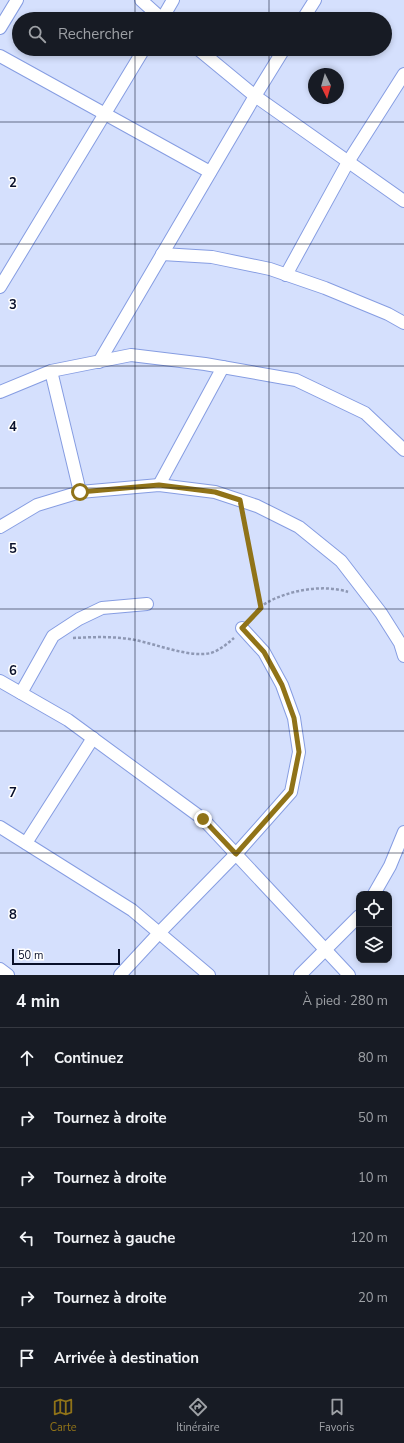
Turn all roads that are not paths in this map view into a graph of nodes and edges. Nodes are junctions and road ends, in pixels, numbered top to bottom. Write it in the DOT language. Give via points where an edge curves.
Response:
graph roads {
  1 [pos="17,0"];
  2 [pos="142,0"];
  3 [pos="173,0"];
  4 [pos="315,0"];
  5 [pos="155,12"];
  6 [pos="166,12"];
  7 [pos="307,12"];
  8 [pos="0,28"];
  9 [pos="0,56"];
  10 [pos="140,56"];
  11 [pos="206,56"];
  12 [pos="280,56"];
  13 [pos="404,74"];
  14 [pos="255,96"];
  15 [pos="104,114"];
  16 [pos="348,162"];
  17 [pos="210,172"];
  18 [pos="404,201"];
  19 [pos="162,254"];
  20 [pos="286,275"];
  21 [pos="0,287"];
  22 [pos="404,323"];
  23 [pos="99,362"];
  24 [pos="224,367"];
  25 [pos="51,371"];
  26 [pos="0,392"];
  27 [pos="404,450"];
  28 [pos="159,485"];
  29 [pos="80,492"];
  30 [pos="0,527"];
  31 [pos="147,604"];
  32 [pos="242,628"];
  33 [pos="404,656"];
  34 [pos="0,681"];
  35 [pos="21,693"];
  36 [pos="93,738"];
  37 [pos="0,827"];
  38 [pos="404,832"];
  39 [pos="26,843"];
  40 [pos="236,854"];
  41 [pos="376,891"];
  42 [pos="356,919"];
  43 [pos="159,932"];
  44 [pos="325,950"];
  45 [pos="0,969"];
  46 [pos="8,975"];
  47 [pos="120,975"];
  48 [pos="209,975"];
  49 [pos="300,975"];
  50 [pos="348,975"];
  1 -- 8 [label="street"];
  2 -- 5 [label="street"];
  3 -- 6 [label="street"];
  4 -- 7 [label="street"];
  9 -- 15 [label="street"];
  10 -- 15 [label="street"];
  11 -- 14 [label="street"];
  12 -- 14 [label="street"];
  13 -- 16 [label="street"];
  14 -- 16 [label="street"];
  14 -- 17 [label="street"];
  15 -- 17 [label="street"];
  15 -- 21 [label="street"];
  16 -- 18 [label="street"];
  16 -- 20 [label="street"];
  17 -- 19 [label="street"];
  19 -- 20 [label="street" via="212,257 270,269"];
  19 -- 23 [label="street"];
  20 -- 22 [label="street" via="325,288"];
  23 -- 24 [label="street" via="131,356"];
  23 -- 25 [label="street"];
  24 -- 27 [label="street" via="296,380 365,413"];
  24 -- 28 [label="street"];
  25 -- 26 [label="street"];
  25 -- 29 [label="street"];
  28 -- 29 [label="street"];
  28 -- 33 [label="street" via="215,492 257,506 299,527 341,561 381,613 400,643"];
  29 -- 30 [label="street" via="37,505"];
  31 -- 35 [label="street" via="102,608 80,618 53,636"];
  32 -- 40 [label="street" via="264,652 282,685 294,718 299,752 291,792"];
  34 -- 35 [label="street"];
  35 -- 36 [label="street" via="68,720"];
  36 -- 39 [label="street"];
  36 -- 40 [label="street" via="203,819"];
  37 -- 39 [label="street"];
  38 -- 41 [label="street" via="390,866"];
  39 -- 43 [label="street" via="132,910"];
  40 -- 43 [label="street"];
  40 -- 44 [label="street"];
  42 -- 44 [label="street"];
  43 -- 47 [label="street"];
  43 -- 48 [label="street"];
  44 -- 49 [label="street"];
  44 -- 50 [label="street"];
  45 -- 46 [label="street"];
}
